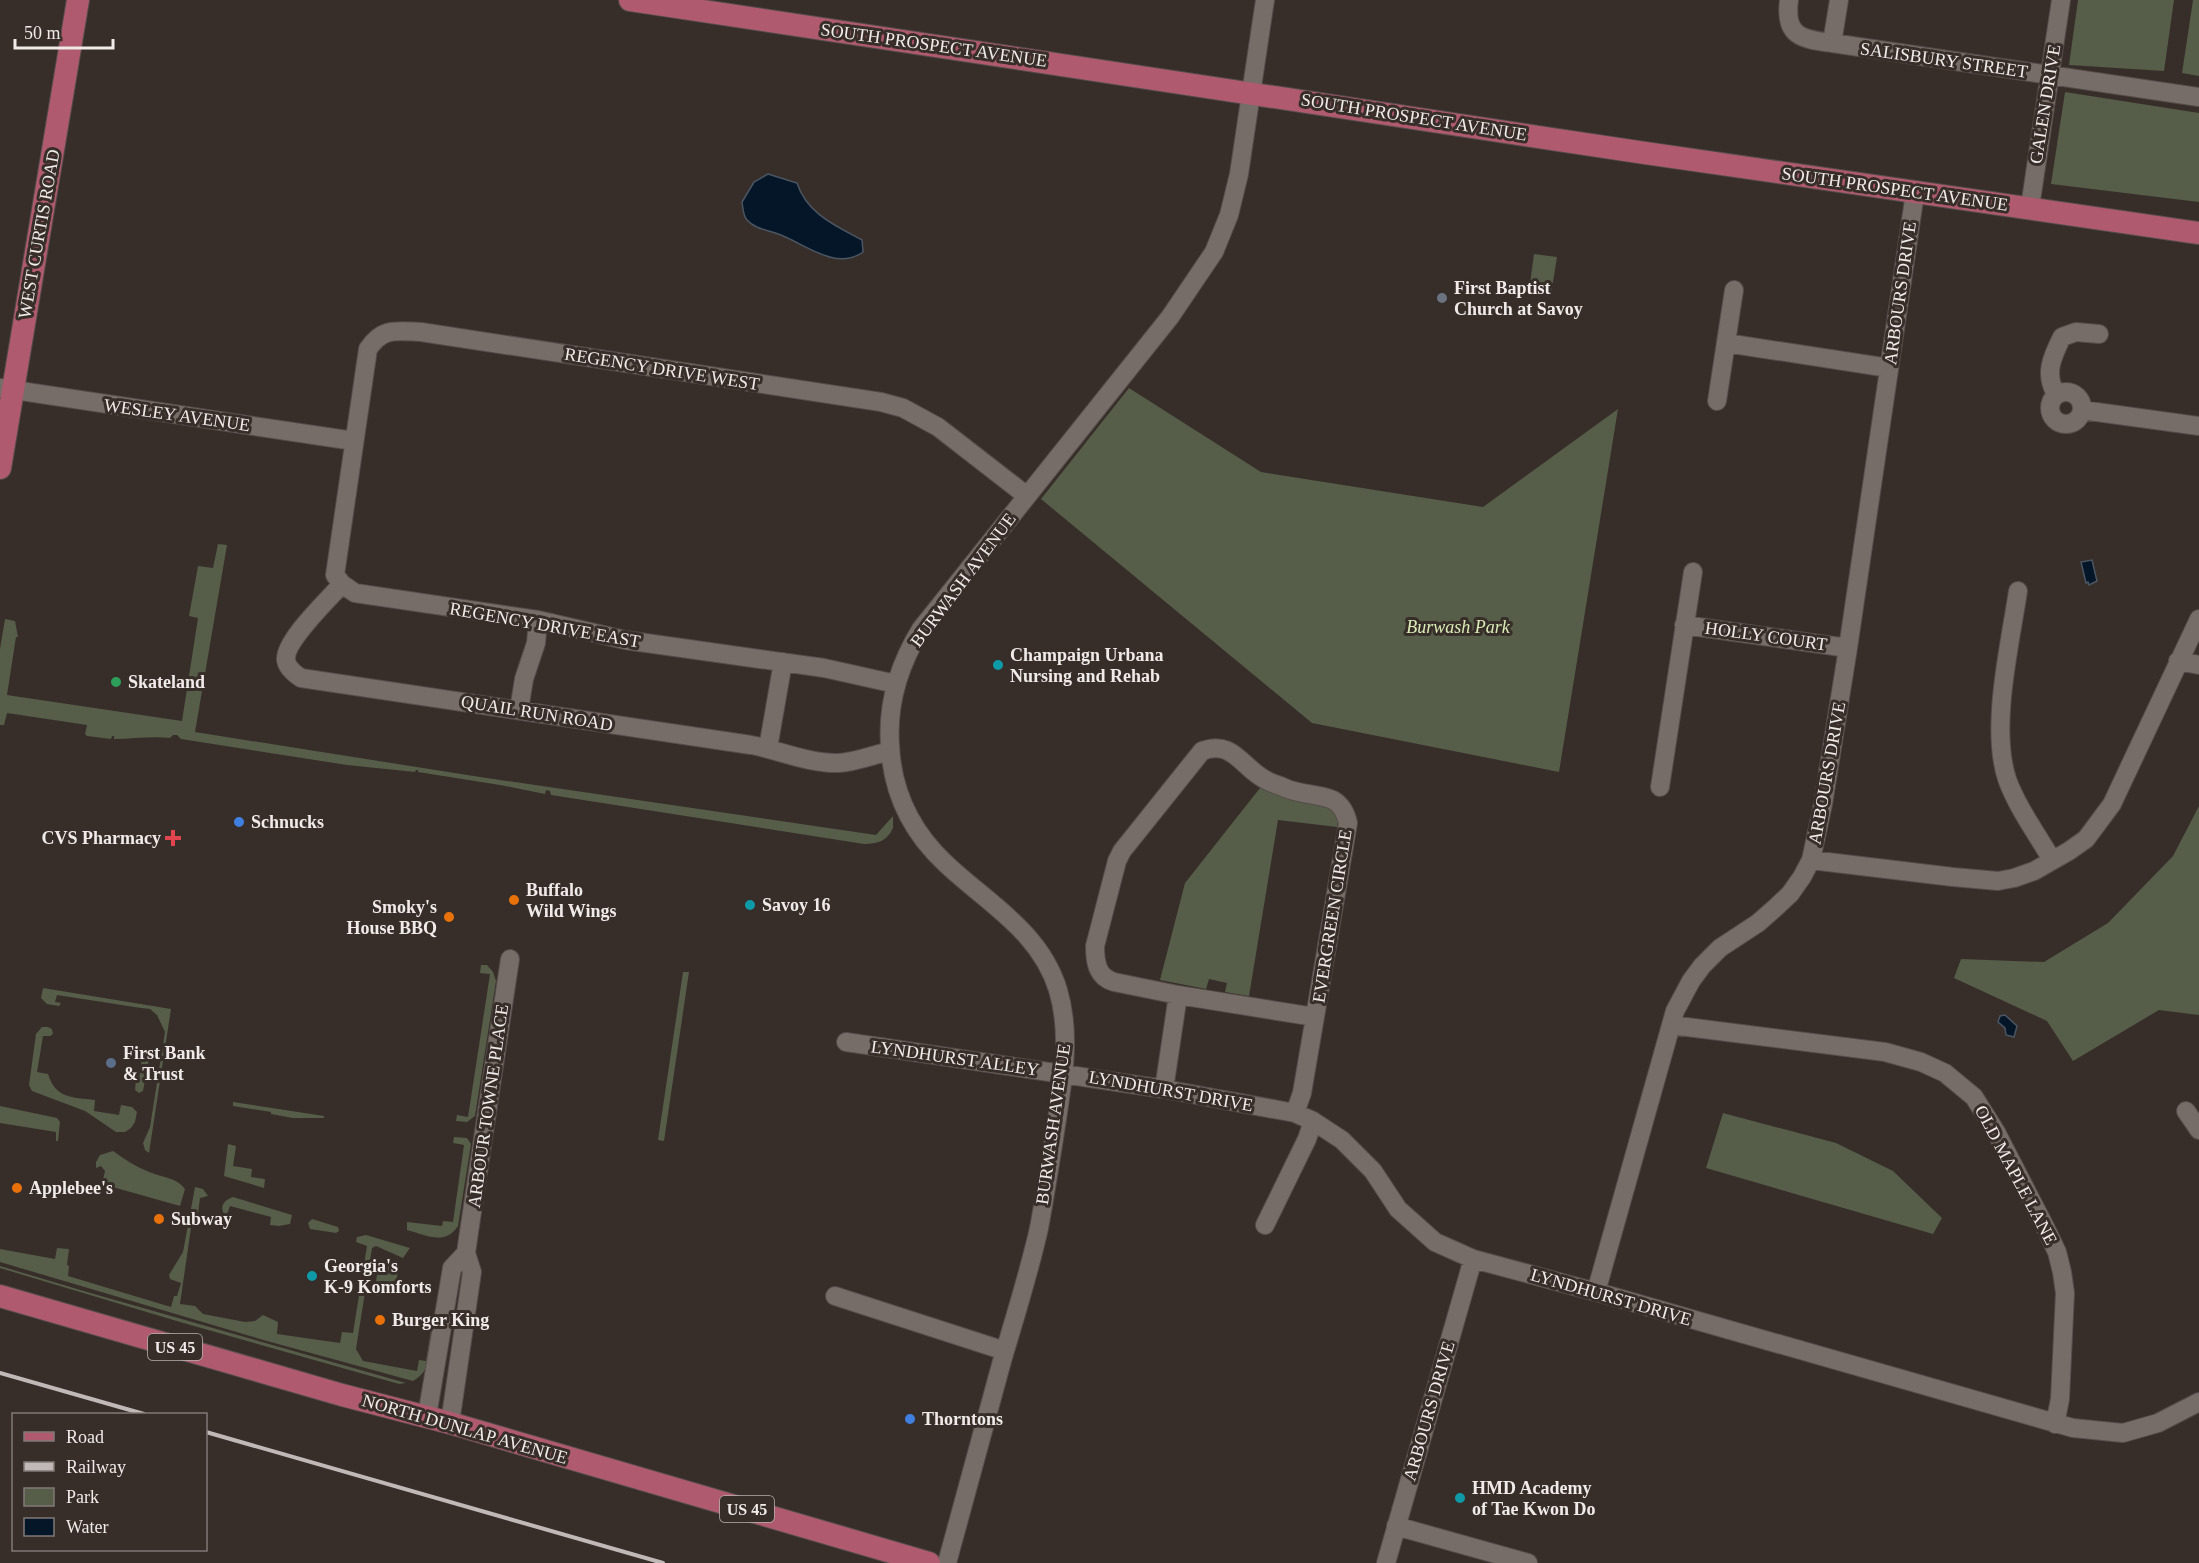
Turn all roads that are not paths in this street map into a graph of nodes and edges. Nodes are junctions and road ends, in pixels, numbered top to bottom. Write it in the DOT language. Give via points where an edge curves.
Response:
graph roads {
  1 [pos="78,0"];
  2 [pos="636,0"];
  3 [pos="1265,0"];
  4 [pos="1789,0"];
  5 [pos="1839,0"];
  6 [pos="2061,0"];
  7 [pos="1832,44"];
  8 [pos="2049,76"];
  9 [pos="1251,92"];
  10 [pos="2199,97"];
  11 [pos="1915,193"];
  12 [pos="2030,207"];
  13 [pos="2199,234"];
  14 [pos="1734,290"];
  15 [pos="2099,334"];
  16 [pos="1725,343"];
  17 [pos="1889,368"];
  18 [pos="7,389"];
  19 [pos="2056,394"];
  20 [pos="1717,400"];
  21 [pos="2082,410"];
  22 [pos="2199,426"];
  23 [pos="354,441"];
  24 [pos="0,468"];
  25 [pos="1027,496"];
  26 [pos="1693,572"];
  27 [pos="342,584"];
  28 [pos="2018,591"];
  29 [pos="2199,619"];
  30 [pos="538,620"];
  31 [pos="1684,625"];
  32 [pos="1848,648"];
  33 [pos="2178,661"];
  34 [pos="783,662"];
  35 [pos="2199,664"];
  36 [pos="896,684"];
  37 [pos="519,710"];
  38 [pos="768,748"];
  39 [pos="890,751"];
  40 [pos="1660,787"];
  41 [pos="1811,860"];
  42 [pos="2052,860"];
  43 [pos="510,959"];
  44 [pos="1178,995"];
  45 [pos="1315,1017"];
  46 [pos="1671,1026"];
  47 [pos="846,1042"];
  48 [pos="1064,1073"];
  49 [pos="1164,1089"];
  50 [pos="2186,1111"];
  51 [pos="1295,1113"];
  52 [pos="1313,1121"];
  53 [pos="2199,1130"];
  54 [pos="1265,1225"];
  55 [pos="466,1253"];
  56 [pos="1473,1259"];
  57 [pos="1596,1292"];
  58 [pos="0,1296"];
  59 [pos="834,1296"];
  60 [pos="1005,1351"];
  61 [pos="2199,1402"];
  62 [pos="427,1416"];
  63 [pos="450,1422"];
  64 [pos="2055,1424"];
  65 [pos="1396,1526"];
  66 [pos="929,1563"];
  67 [pos="947,1563"];
  68 [pos="1386,1563"];
  69 [pos="1527,1563"];
  1 -- 18 [label="main road, WEST CURTIS ROAD"];
  2 -- 9 [label="main road, SOUTH PROSPECT AVENUE"];
  3 -- 9 [label="street, BURWASH AVENUE"];
  4 -- 7 [label="street, SALISBURY STREET" via="1789,22 1797,35"];
  5 -- 7 [label="street"];
  6 -- 8 [label="street, GALEN DRIVE"];
  7 -- 8 [label="street, SALISBURY STREET"];
  8 -- 10 [label="street, SALISBURY STREET"];
  8 -- 12 [label="street, GALEN DRIVE"];
  9 -- 11 [label="main road, SOUTH PROSPECT AVENUE"];
  9 -- 25 [label="street, BURWASH AVENUE" via="1234,195 1214,252 1170,317"];
  11 -- 12 [label="main road, SOUTH PROSPECT AVENUE"];
  11 -- 17 [label="street, ARBOURS DRIVE"];
  12 -- 13 [label="main road, SOUTH PROSPECT AVENUE"];
  14 -- 16 [label="street"];
  15 -- 19 [label="street" via="2076,332 2062,337 2052,357 2049,383"];
  16 -- 17 [label="street"];
  16 -- 20 [label="street"];
  17 -- 32 [label="street, ARBOURS DRIVE"];
  18 -- 23 [label="street, WESLEY AVENUE"];
  18 -- 24 [label="main road, WEST CURTIS ROAD"];
  19 -- 21 [label="street" via="2074,394"];
  19 -- 21 [label="street" via="2049,407 2055,421 2069,424 2078,419"];
  21 -- 22 [label="street"];
  23 -- 25 [label="street, REGENCY DRIVE WEST" via="368,350 383,333 421,332 881,402 903,408 938,427"];
  23 -- 27 [label="street" via="335,575"];
  25 -- 36 [label="street, BURWASH AVENUE" via="921,629"];
  26 -- 31 [label="street, HOLLY COURT"];
  27 -- 30 [label="street, REGENCY DRIVE EAST" via="355,593"];
  27 -- 37 [label="street, QUAIL RUN ROAD" via="290,645 286,660 301,678"];
  28 -- 42 [label="street" via="2000,720 2001,755 2007,780"];
  29 -- 33 [label="street"];
  30 -- 34 [label="street, REGENCY DRIVE EAST" via="625,640"];
  30 -- 37 [label="street"];
  31 -- 32 [label="street, HOLLY COURT"];
  31 -- 40 [label="street, HOLLY COURT"];
  32 -- 41 [label="street, ARBOURS DRIVE"];
  33 -- 35 [label="street"];
  33 -- 42 [label="street" via="2112,804 2086,839"];
  34 -- 36 [label="street, REGENCY DRIVE EAST"];
  34 -- 38 [label="street"];
  36 -- 39 [label="street, BURWASH AVENUE" via="891,703"];
  37 -- 38 [label="street, QUAIL RUN ROAD"];
  38 -- 39 [label="street, QUAIL RUN ROAD" via="836,763"];
  39 -- 48 [label="street, BURWASH AVENUE" via="897,791 920,834 944,862 1011,918 1042,954 1064,1012"];
  41 -- 42 [label="street" via="1998,881 2034,871"];
  41 -- 46 [label="street, ARBOURS DRIVE" via="1796,885 1774,909 1702,966 1681,997"];
  43 -- 55 [label="street, ARBOUR TOWNE PLACE"];
  44 -- 45 [label="street, EVERGREEN CIRCLE"];
  44 -- 45 [label="street, EVERGREEN CIRCLE" via="1107,980 1095,959 1095,946 1122,851 1202,751 1221,747 1266,780 1334,801 1346,814 1348,823"];
  44 -- 49 [label="street"];
  45 -- 51 [label="street, EVERGREEN CIRCLE"];
  46 -- 57 [label="street, ARBOURS DRIVE"];
  46 -- 64 [label="street, OLD MAPLE LANE" via="1885,1052 1945,1073 1974,1097 2045,1227 2062,1272 2064,1314"];
  47 -- 48 [label="street, LYNDHURST ALLEY"];
  48 -- 49 [label="street, LYNDHURST DRIVE"];
  48 -- 60 [label="street, BURWASH AVENUE" via="1038,1228"];
  49 -- 51 [label="street, LYNDHURST DRIVE"];
  50 -- 53 [label="street"];
  51 -- 52 [label="street, LYNDHURST DRIVE"];
  52 -- 54 [label="street"];
  52 -- 56 [label="street, LYNDHURST DRIVE" via="1361,1158 1398,1209 1414,1224 1435,1242"];
  55 -- 62 [label="street, ARBOUR TOWNE PLACE" via="452,1268"];
  55 -- 63 [label="street, ARBOUR TOWNE PLACE" via="472,1272"];
  56 -- 57 [label="street, LYNDHURST DRIVE"];
  56 -- 65 [label="street, ARBOURS DRIVE"];
  57 -- 64 [label="street, LYNDHURST DRIVE"];
  58 -- 62 [label="main road, NORTH DUNLAP AVENUE / US 45" via="330,1392"];
  59 -- 60 [label="street"];
  60 -- 67 [label="street, BURWASH AVENUE"];
  61 -- 64 [label="street, LYNDHURST DRIVE" via="2158,1423 2123,1433"];
  62 -- 63 [label="main road, NORTH DUNLAP AVENUE / US 45"];
  63 -- 66 [label="main road, NORTH DUNLAP AVENUE / US 45"];
  65 -- 68 [label="street, ARBOURS DRIVE"];
  65 -- 69 [label="street"];
}
